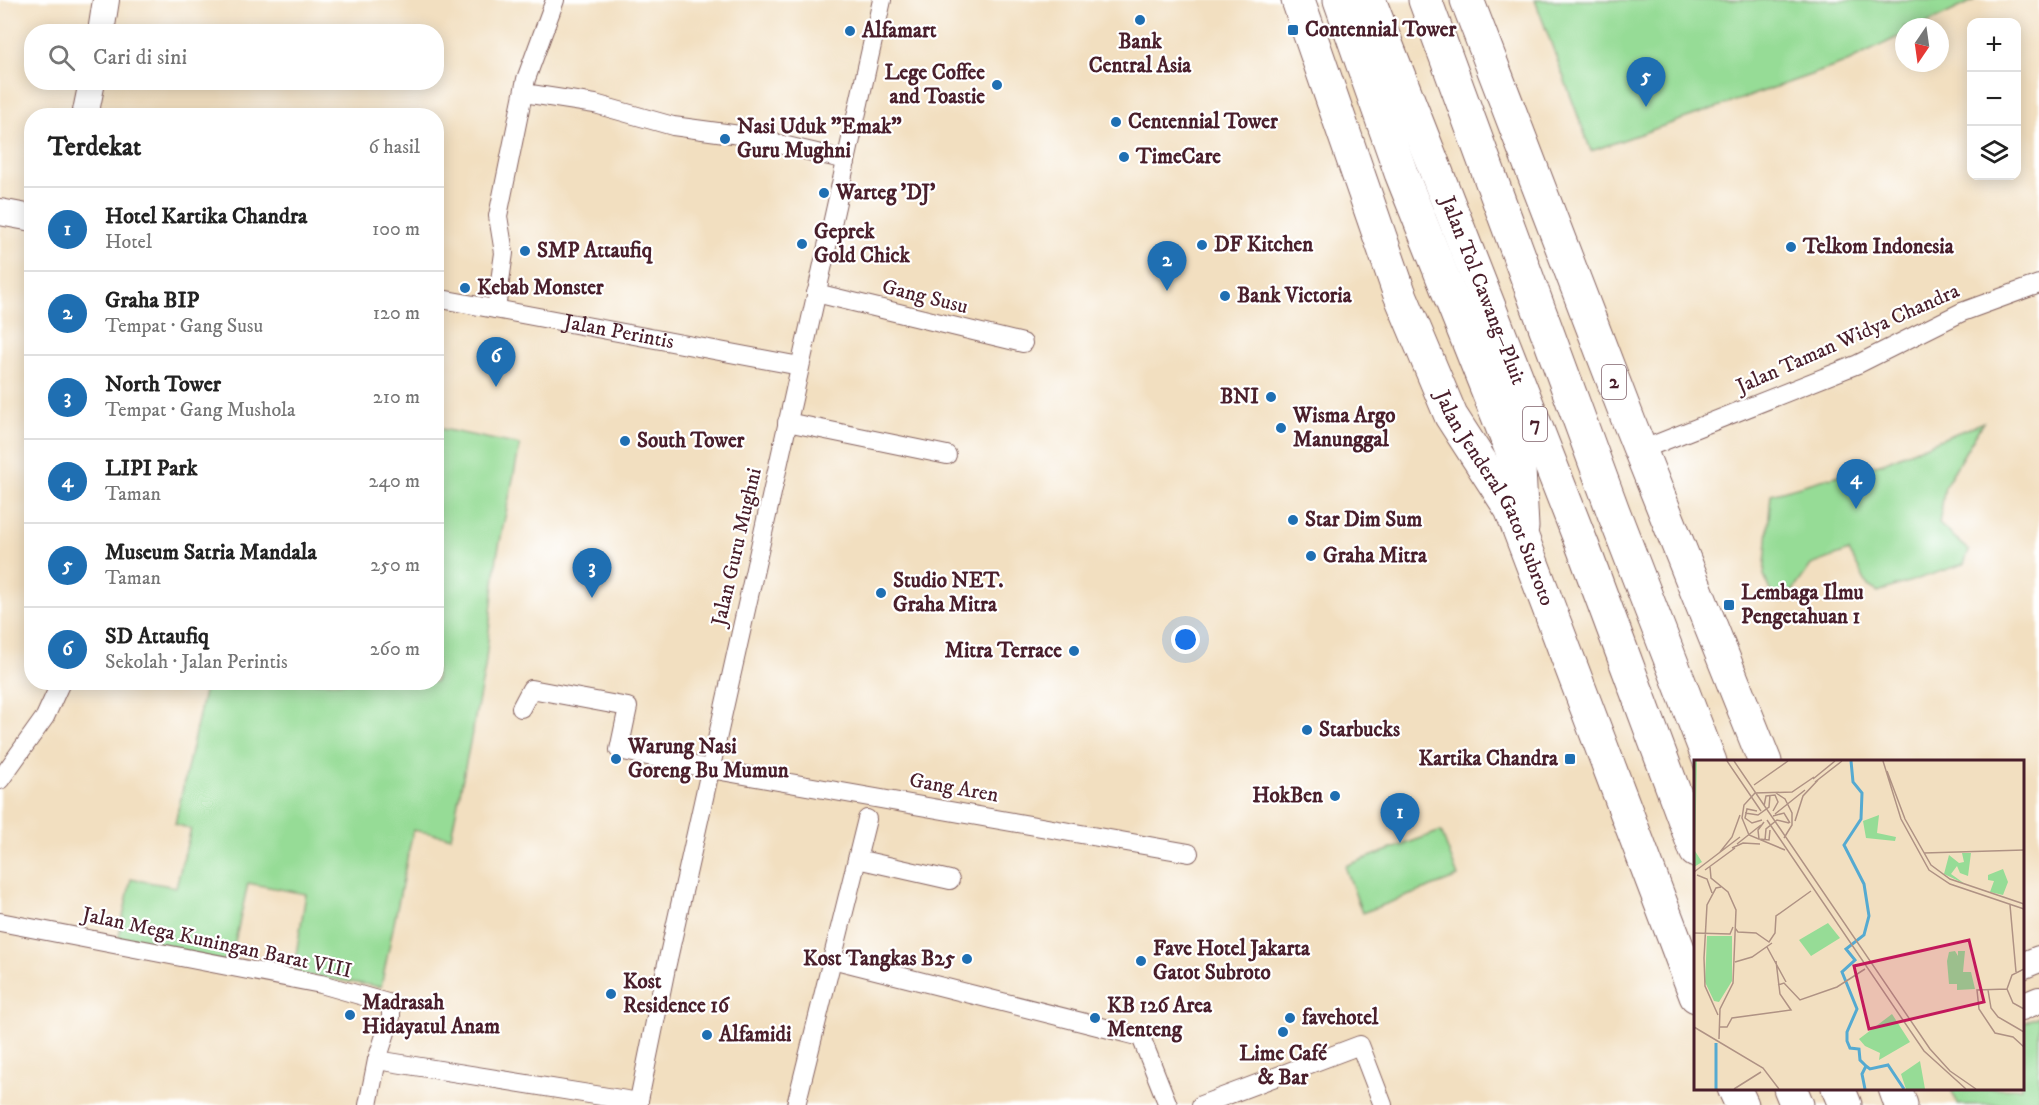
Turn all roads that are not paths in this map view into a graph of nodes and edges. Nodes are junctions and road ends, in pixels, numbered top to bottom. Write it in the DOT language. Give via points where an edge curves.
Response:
graph roads {
  1 [pos="106,0"];
  2 [pos="555,0"];
  3 [pos="882,0"];
  4 [pos="1298,0"];
  5 [pos="1340,0"];
  6 [pos="1369,0"];
  7 [pos="1425,0"];
  8 [pos="1467,0"];
  9 [pos="102,24"];
  10 [pos="90,90"];
  11 [pos="524,93"];
  12 [pos="87,108"];
  13 [pos="846,162"];
  14 [pos="0,212"];
  15 [pos="24,216"];
  16 [pos="2039,284"];
  17 [pos="816,293"];
  18 [pos="444,299"];
  19 [pos="496,309"];
  20 [pos="1023,344"];
  21 [pos="800,366"];
  22 [pos="787,422"];
  23 [pos="1641,450"];
  24 [pos="947,455"];
  25 [pos="1522,535"];
  26 [pos="57,690"];
  27 [pos="521,708"];
  28 [pos="1709,760"];
  29 [pos="1764,760"];
  30 [pos="710,769"];
  31 [pos="0,780"];
  32 [pos="867,819"];
  33 [pos="1694,848"];
  34 [pos="1189,853"];
  35 [pos="857,859"];
  36 [pos="950,880"];
  37 [pos="0,922"];
  38 [pos="832,959"];
  39 [pos="2039,959"];
  40 [pos="2024,965"];
  41 [pos="1694,993"];
  42 [pos="377,1060"];
  43 [pos="1734,1090"];
  44 [pos="1790,1090"];
  45 [pos="1838,1090"];
  46 [pos="1895,1090"];
  47 [pos="1165,1100"];
  48 [pos="638,1104"];
  49 [pos="368,1105"];
  50 [pos="796,1105"];
  51 [pos="1202,1105"];
  52 [pos="1383,1105"];
  53 [pos="1742,1105"];
  54 [pos="1797,1105"];
  55 [pos="1845,1105"];
  56 [pos="1901,1105"];
  1 -- 9 [label="street"];
  2 -- 11 [label="street"];
  3 -- 13 [label="street, Jalan Guru Mughni"];
  4 -- 25 [label="highway, Jalan Jenderal Gatot Subroto" via="1399,292 1451,416 1511,508"];
  5 -- 25 [label="highway" via="1401,173 1519,469"];
  6 -- 33 [label="highway, Jalan Tol Cawang–Pluit / 7" via="1583,547"];
  7 -- 28 [label="highway, Jalan Tol Cawang–Pluit / 7"];
  8 -- 23 [label="highway, 2"];
  10 -- 12 [label="street"];
  11 -- 13 [label="street" via="595,104 697,131 740,135"];
  11 -- 19 [label="street" via="498,216 504,253"];
  13 -- 17 [label="street, Jalan Guru Mughni"];
  14 -- 15 [label="street"];
  16 -- 23 [label="street, Jalan Taman Widya Chandra" via="1962,312 1858,364"];
  17 -- 20 [label="street, Gang Susu"];
  17 -- 21 [label="street, Jalan Guru Mughni"];
  18 -- 19 [label="street, Jalan Perintis"];
  19 -- 21 [label="street, Jalan Perintis"];
  21 -- 22 [label="street, Jalan Guru Mughni"];
  22 -- 24 [label="street"];
  22 -- 30 [label="street, Jalan Guru Mughni"];
  23 -- 29 [label="highway, 2"];
  25 -- 41 [label="highway, Jalan Jenderal Gatot Subroto"];
  26 -- 31 [label="street" via="45,717"];
  27 -- 30 [label="street, Gang Aren" via="531,688 628,707 620,750"];
  30 -- 34 [label="street, Gang Aren"];
  30 -- 48 [label="street, Jalan Guru Mughni"];
  32 -- 35 [label="street"];
  35 -- 36 [label="street"];
  35 -- 38 [label="street"];
  37 -- 42 [label="street, Jalan Mega Kuningan Barat VIII" via="321,984 391,1004 391,1017"];
  38 -- 47 [label="street" via="1141,1037"];
  38 -- 50 [label="street"];
  39 -- 40 [label="street"];
  42 -- 48 [label="street"];
  42 -- 49 [label="street"];
  43 -- 53 [label="highway"];
  44 -- 54 [label="highway"];
  45 -- 55 [label="highway"];
  46 -- 56 [label="highway"];
  51 -- 52 [label="street" via="1360,1045"];
}
